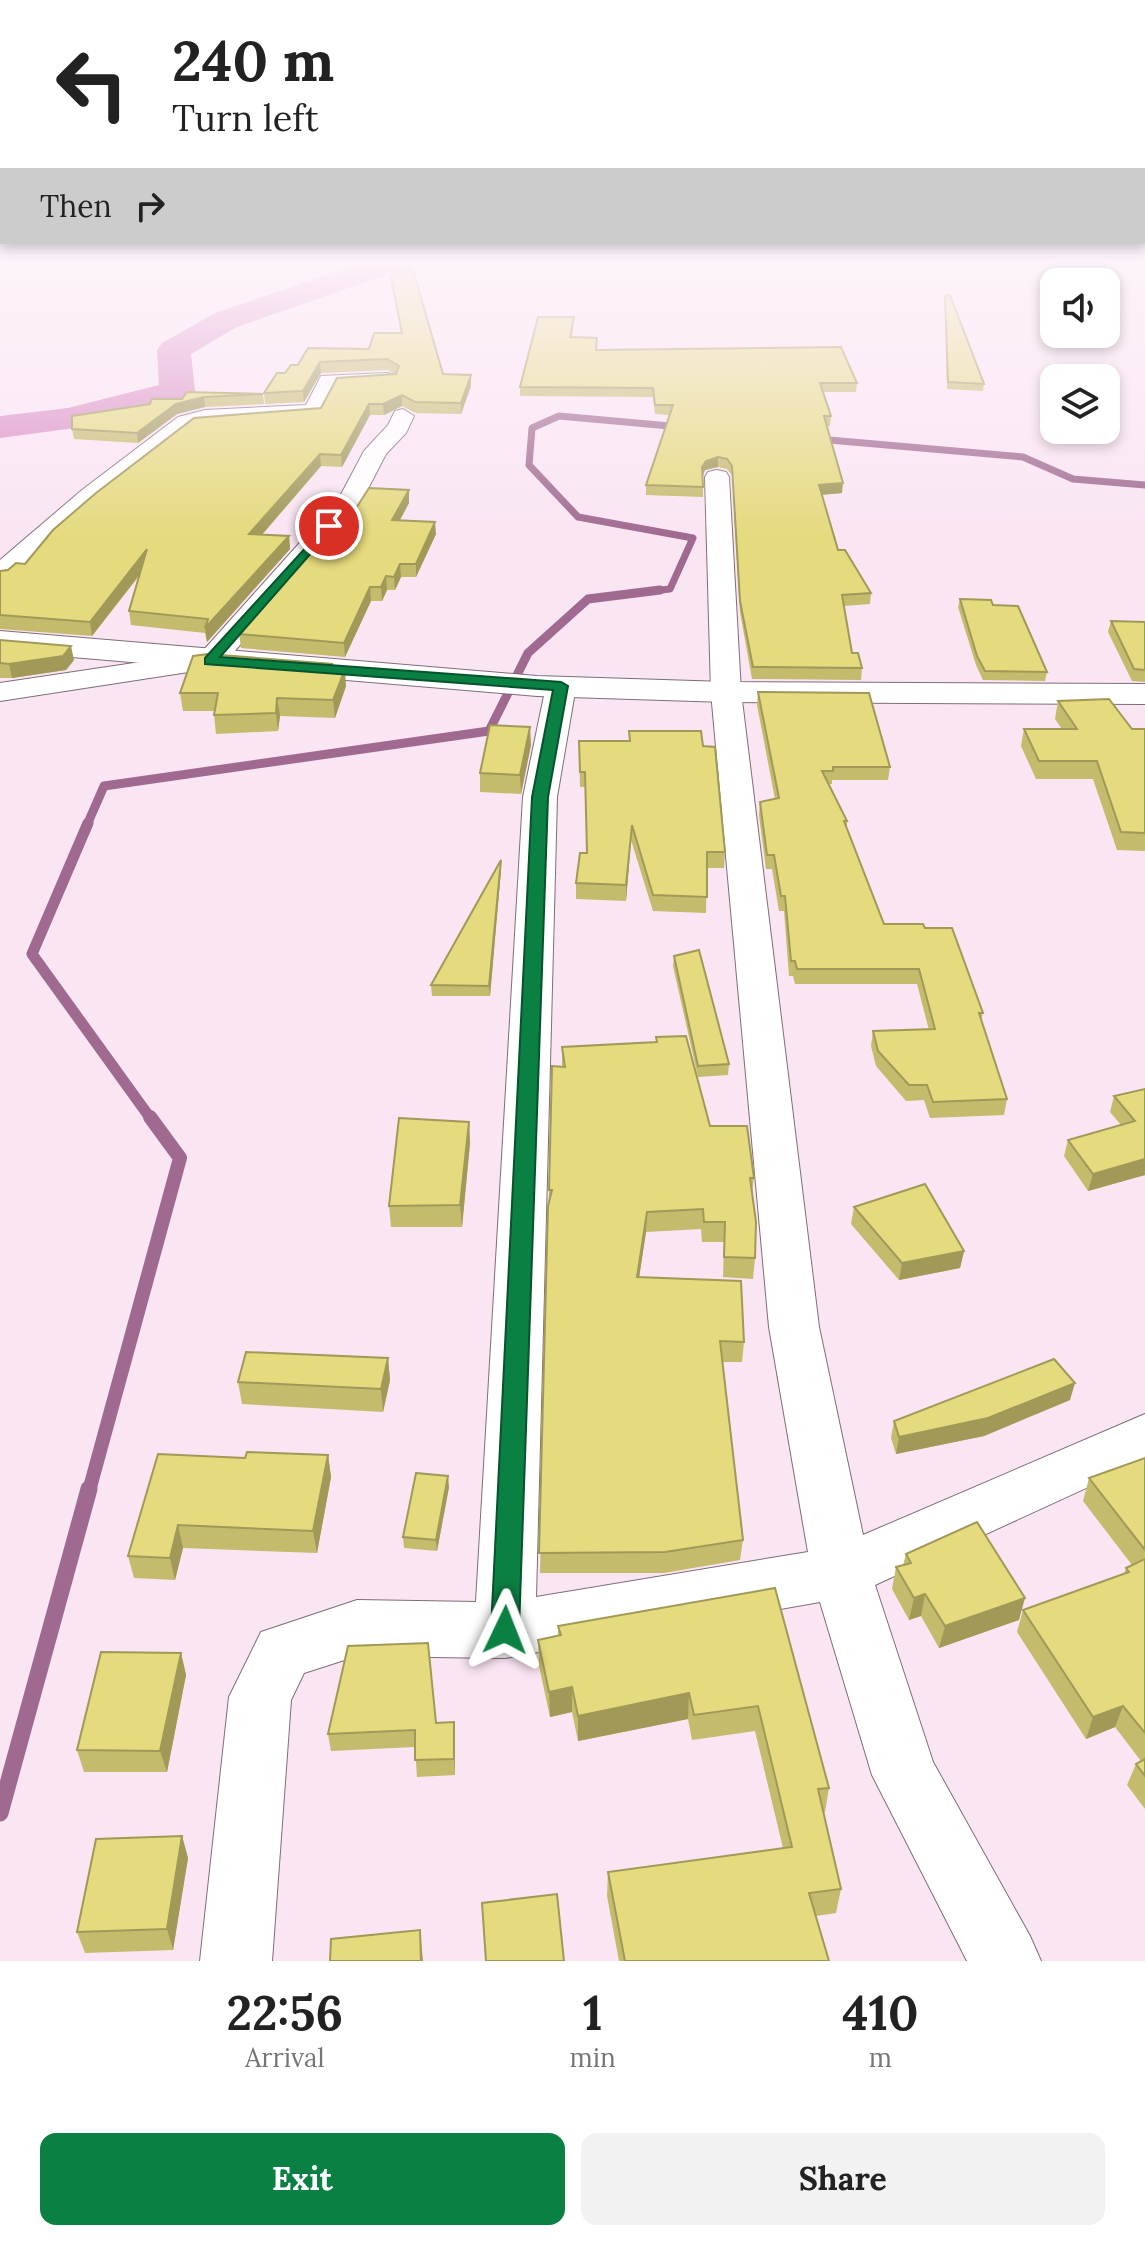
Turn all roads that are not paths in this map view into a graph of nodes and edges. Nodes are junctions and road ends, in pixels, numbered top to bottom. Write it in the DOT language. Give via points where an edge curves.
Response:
graph roads {
  1 [pos="387,379"];
  2 [pos="403,416"];
  3 [pos="717,477"];
  4 [pos="0,574"];
  5 [pos="0,641"];
  6 [pos="210,661"];
  7 [pos="549,686"];
  8 [pos="0,692"];
  9 [pos="726,692"];
  10 [pos="1145,694"];
  11 [pos="1145,1436"];
  12 [pos="841,1572"];
  13 [pos="505,1630"];
  14 [pos="236,1961"];
  15 [pos="1005,1961"];
  1 -- 4 [label="street" via="328,380 314,411 186,422"];
  2 -- 6 [label="street" via="376,451 349,503"];
  3 -- 9 [label="street"];
  5 -- 6 [label="street"];
  6 -- 7 [label="street"];
  6 -- 8 [label="street"];
  7 -- 9 [label="street"];
  7 -- 13 [label="street"];
  9 -- 10 [label="street"];
  9 -- 12 [label="street" via="794,1327"];
  11 -- 12 [label="street"];
  12 -- 13 [label="street"];
  12 -- 15 [label="street" via="905,1775"];
  13 -- 14 [label="street" via="357,1628 283,1652 260,1697"];
}
